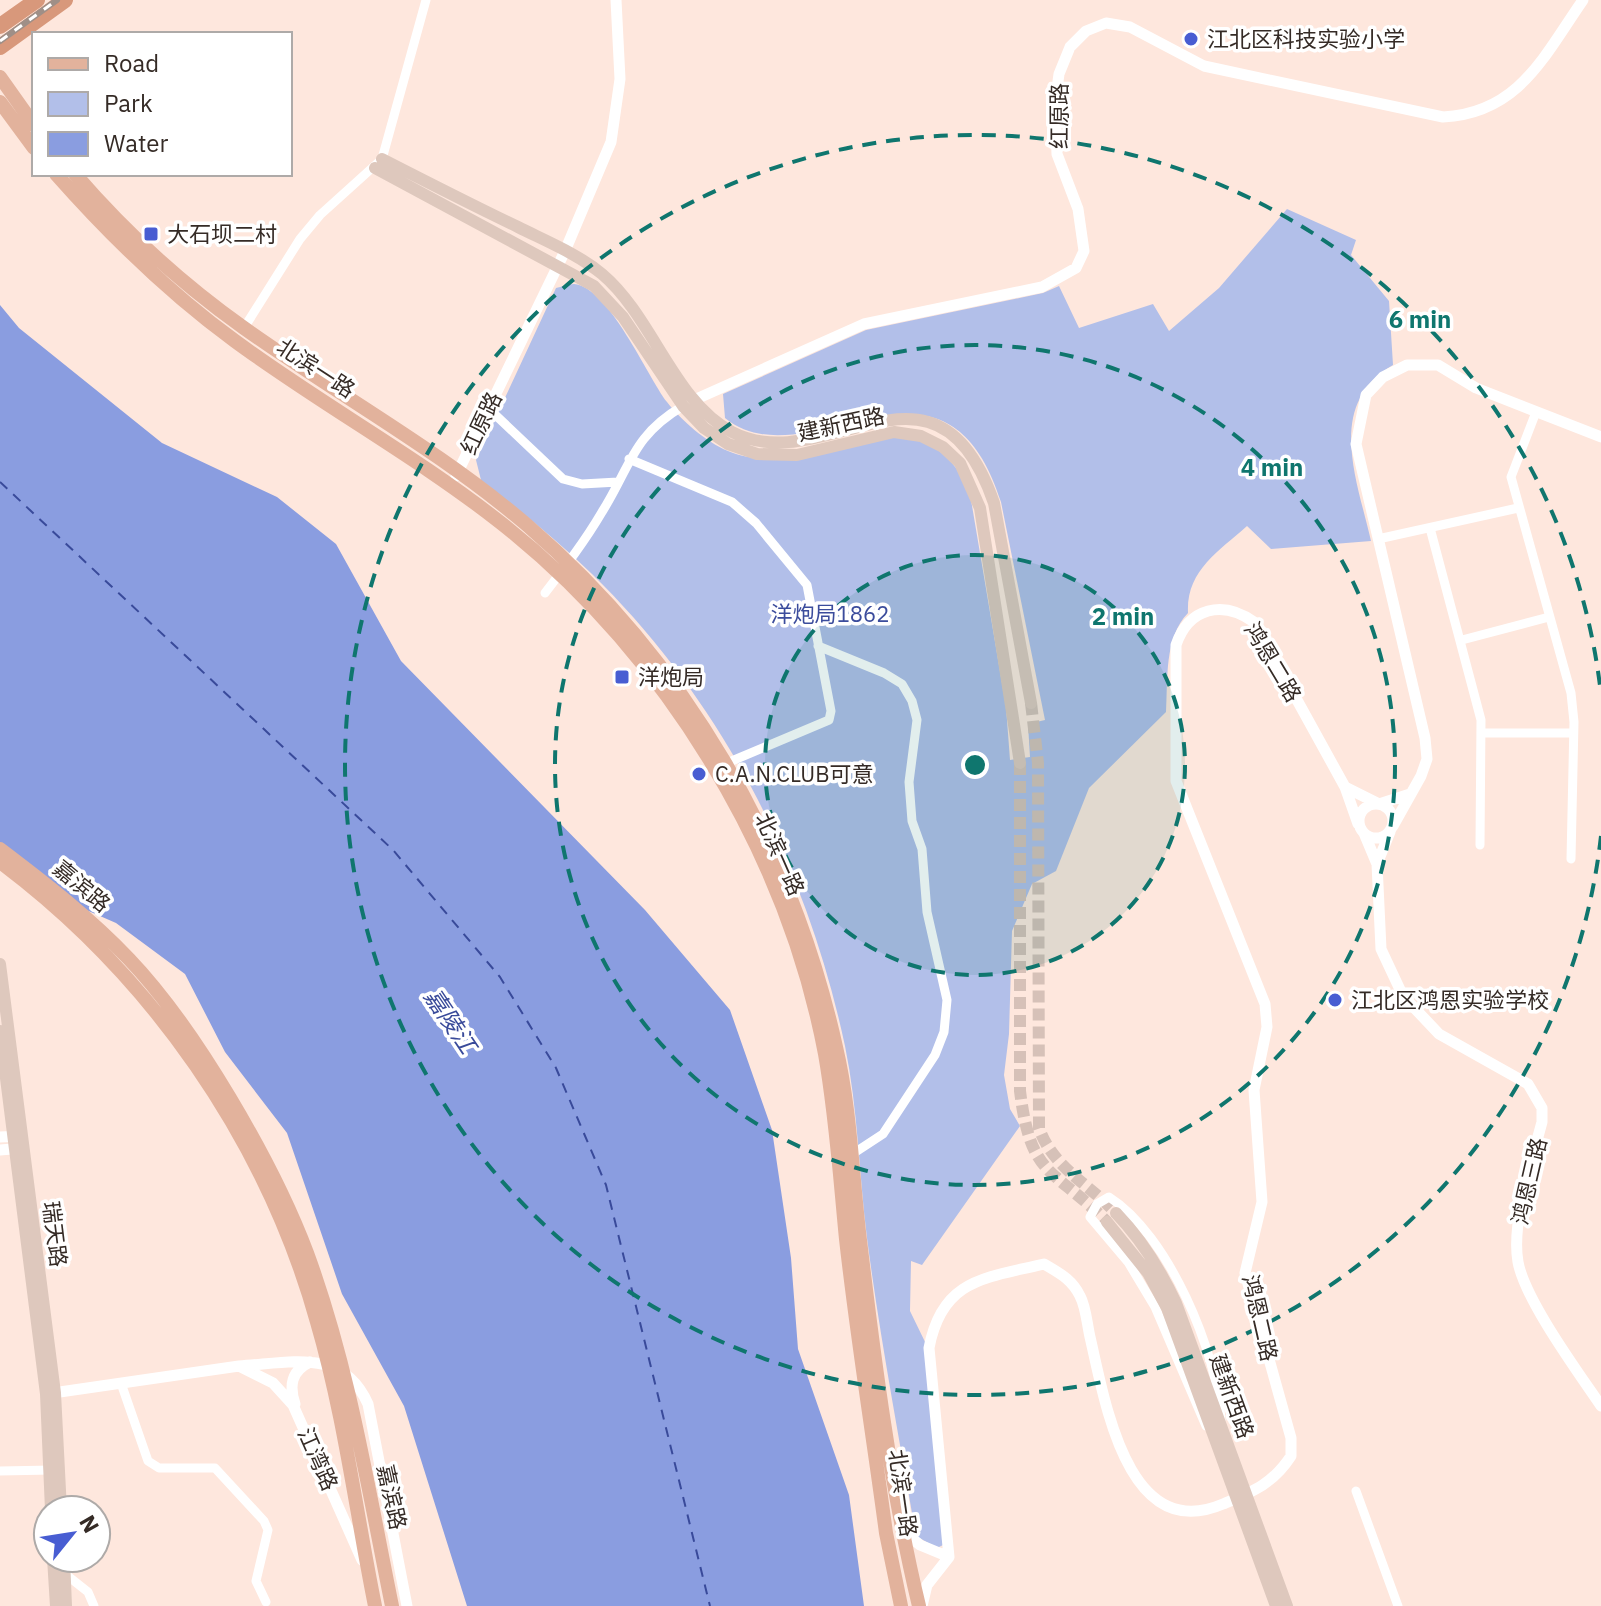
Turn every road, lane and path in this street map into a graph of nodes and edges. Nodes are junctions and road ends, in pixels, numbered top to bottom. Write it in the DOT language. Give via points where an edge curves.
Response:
graph roads {
  1 [pos="36,0"];
  2 [pos="67,0"];
  3 [pos="426,0"];
  4 [pos="616,0"];
  5 [pos="1583,0"];
  6 [pos="0,25"];
  7 [pos="0,48"];
  8 [pos="0,77"];
  9 [pos="0,102"];
  10 [pos="32,122"];
  11 [pos="32,145"];
  12 [pos="378,164"];
  13 [pos="58,176"];
  14 [pos="77,176"];
  15 [pos="565,251"];
  16 [pos="558,264"];
  17 [pos="244,328"];
  18 [pos="688,403"];
  19 [pos="487,407"];
  20 [pos="1536,412"];
  21 [pos="1601,437"];
  22 [pos="629,459"];
  23 [pos="456,478"];
  24 [pos="618,482"];
  25 [pos="1518,508"];
  26 [pos="1430,528"];
  27 [pos="1378,539"];
  28 [pos="545,593"];
  29 [pos="1549,617"];
  30 [pos="1462,640"];
  31 [pos="818,646"];
  32 [pos="1031,703"];
  33 [pos="1482,733"];
  34 [pos="1573,733"];
  35 [pos="727,763"];
  36 [pos="1020,763"];
  37 [pos="1345,787"];
  38 [pos="1410,794"];
  39 [pos="1379,804"];
  40 [pos="1361,828"];
  41 [pos="1391,829"];
  42 [pos="1480,845"];
  43 [pos="0,849"];
  44 [pos="1571,859"];
  45 [pos="0,862"];
  46 [pos="1377,864"];
  47 [pos="0,964"];
  48 [pos="0,1031"];
  49 [pos="15,1142"];
  50 [pos="0,1150"];
  51 [pos="854,1153"];
  52 [pos="310,1362"];
  53 [pos="239,1366"];
  54 [pos="122,1386"];
  55 [pos="51,1394"];
  56 [pos="342,1397"];
  57 [pos="1601,1406"];
  58 [pos="302,1421"];
  59 [pos="1222,1427"];
  60 [pos="1220,1453"];
  61 [pos="54,1470"];
  62 [pos="0,1471"];
  63 [pos="1356,1491"];
  64 [pos="52,1494"];
  65 [pos="58,1494"];
  66 [pos="1241,1496"];
  67 [pos="903,1531"];
  68 [pos="949,1557"];
  69 [pos="54,1574"];
  70 [pos="64,1574"];
  71 [pos="65,1574"];
  72 [pos="369,1576"];
  73 [pos="266,1602"];
  74 [pos="56,1606"];
  75 [pos="66,1606"];
  76 [pos="94,1606"];
  77 [pos="375,1606"];
  78 [pos="392,1606"];
  79 [pos="407,1606"];
  80 [pos="901,1606"];
  81 [pos="920,1606"];
  82 [pos="1276,1606"];
  83 [pos="1287,1606"];
  84 [pos="1398,1606"];
  1 -- 6 [label="highway"];
  2 -- 7 [label="highway"];
  3 -- 12 [label="street"];
  4 -- 15 [label="street, 红原路" via="620,79 611,142"];
  5 -- 18 [label="street, 红原路" via="1529,77 1509,96 1488,110 1454,117 1204,66 1130,27 1106,23 1086,31 1070,47 1055,103 1057,154 1078,209 1084,251 1076,268 1042,287 864,324"];
  8 -- 10 [label="main road"];
  9 -- 11 [label="main road"];
  12 -- 15 [label="main road, 建新西路"];
  12 -- 16 [label="main road, 建新西路"];
  12 -- 17 [label="street" via="300,239"];
  13 -- 23 [label="main road, 北滨一路" via="138,260 224,333"];
  14 -- 17 [label="main road, 北滨一路" via="150,251"];
  15 -- 16 [label="street, 红原路"];
  15 -- 18 [label="main road, 建新西路" via="602,274 635,309"];
  16 -- 18 [label="main road, 建新西路" via="594,286 623,317"];
  16 -- 19 [label="street, 红原路"];
  17 -- 23 [label="main road, 北滨一路"];
  18 -- 22 [label="street" via="639,440"];
  18 -- 32 [label="main road, 建新西路" via="732,433 760,442 793,441 891,418 948,431 970,452 994,503"];
  18 -- 36 [label="main road, 建新西路" via="704,428 757,454 797,455 894,432 921,436 960,463 980,508"];
  19 -- 23 [label="street, 红原路"];
  19 -- 24 [label="street" via="563,479"];
  20 -- 21 [label="street"];
  20 -- 25 [label="street" via="1511,477"];
  20 -- 27 [label="street" via="1476,388 1438,365 1407,365 1383,377 1366,395 1356,444"];
  22 -- 24 [label="street"];
  22 -- 31 [label="street" via="708,489 756,523 807,585"];
  23 -- 35 [label="main road, 北滨一路" via="528,526 585,579 686,697"];
  23 -- 80 [label="main road, 北滨一路" via="576,589 676,708 765,868 802,968 824,1052 886,1533"];
  24 -- 28 [label="street"];
  25 -- 26 [label="street"];
  25 -- 29 [label="street"];
  26 -- 27 [label="street"];
  26 -- 30 [label="street"];
  27 -- 38 [label="street" via="1425,738 1427,759"];
  29 -- 30 [label="street"];
  29 -- 34 [label="street" via="1571,693"];
  30 -- 33 [label="street"];
  31 -- 35 [label="street" via="829,720"];
  31 -- 51 [label="street" via="884,673 902,684 912,701 917,720 909,782 912,821 922,849 927,912 947,1000 935,1055 883,1134"];
  33 -- 34 [label="street"];
  33 -- 42 [label="street"];
  34 -- 44 [label="street"];
  35 -- 51 [label="main road, 北滨一路" via="777,861 815,964 837,1050"];
  37 -- 39 [label="street"];
  37 -- 40 [label="street"];
  37 -- 66 [label="street, 鸿恩二路" via="1254,622 1226,608 1210,608 1182,629 1176,645 1176,781 1265,1004 1267,1027 1254,1090 1262,1202 1245,1273 1291,1438 1291,1456 1266,1486"];
  38 -- 39 [label="street"];
  38 -- 41 [label="street"];
  39 -- 40 [label="street" via="1364,808"];
  39 -- 41 [label="street" via="1389,809"];
  40 -- 41 [label="street" via="1374,839"];
  40 -- 46 [label="street"];
  41 -- 46 [label="street"];
  43 -- 56 [label="main road, 嘉滨路" via="91,921 131,962 208,1066 274,1179 306,1251"];
  45 -- 56 [label="main road, 嘉滨路" via="115,961 165,1021 217,1099 286,1233"];
  46 -- 57 [label="street, 鸿恩三路" via="1381,949 1403,996 1439,1034 1517,1076 1537,1096 1542,1122 1517,1234 1518,1261 1526,1287"];
  47 -- 49 [label="main road, 瑞天路"];
  48 -- 49 [label="main road, 瑞天路"];
  49 -- 50 [label="street"];
  49 -- 55 [label="main road, 瑞天路"];
  51 -- 67 [label="main road, 北滨一路" via="859,1236"];
  52 -- 53 [label="street"];
  52 -- 58 [label="street" via="292,1381"];
  52 -- 79 [label="street" via="338,1368 353,1378 368,1404"];
  53 -- 54 [label="street"];
  53 -- 58 [label="street, 江湾路" via="273,1383"];
  54 -- 55 [label="street"];
  54 -- 73 [label="street" via="148,1461 159,1468 215,1468 264,1521 268,1530 256,1581"];
  55 -- 61 [label="main road, 瑞天路"];
  56 -- 72 [label="main road, 嘉滨路"];
  56 -- 78 [label="main road, 嘉滨路"];
  58 -- 72 [label="street, 江湾路"];
  59 -- 60 [label="main road, 建新西路" via="1158,1266 1136,1233 1112,1217 1167,1308"];
  59 -- 60 [label="street" via="1211,1367 1168,1263 1109,1197 1090,1217 1128,1262 1155,1307"];
  59 -- 66 [label="main road, 建新西路"];
  60 -- 66 [label="main road, 建新西路"];
  61 -- 62 [label="street"];
  61 -- 64 [label="main road, 瑞天路"];
  61 -- 65 [label="main road, 瑞天路"];
  63 -- 84 [label="street"];
  66 -- 68 [label="street, 鸿恩二路" via="1188,1513 1170,1509 1138,1479 1108,1415 1081,1297 1066,1277 1044,1264 976,1280 943,1306 934,1325 929,1348"];
  66 -- 82 [label="main road, 建新西路"];
  66 -- 83 [label="main road, 建新西路"];
  67 -- 68 [label="street"];
  67 -- 81 [label="main road, 北滨一路"];
  68 -- 81 [label="street" via="927,1585"];
  69 -- 74 [label="main road"];
  70 -- 75 [label="main road"];
  71 -- 76 [label="street" via="88,1592"];
  72 -- 77 [label="main road, 嘉滨路"];
}
